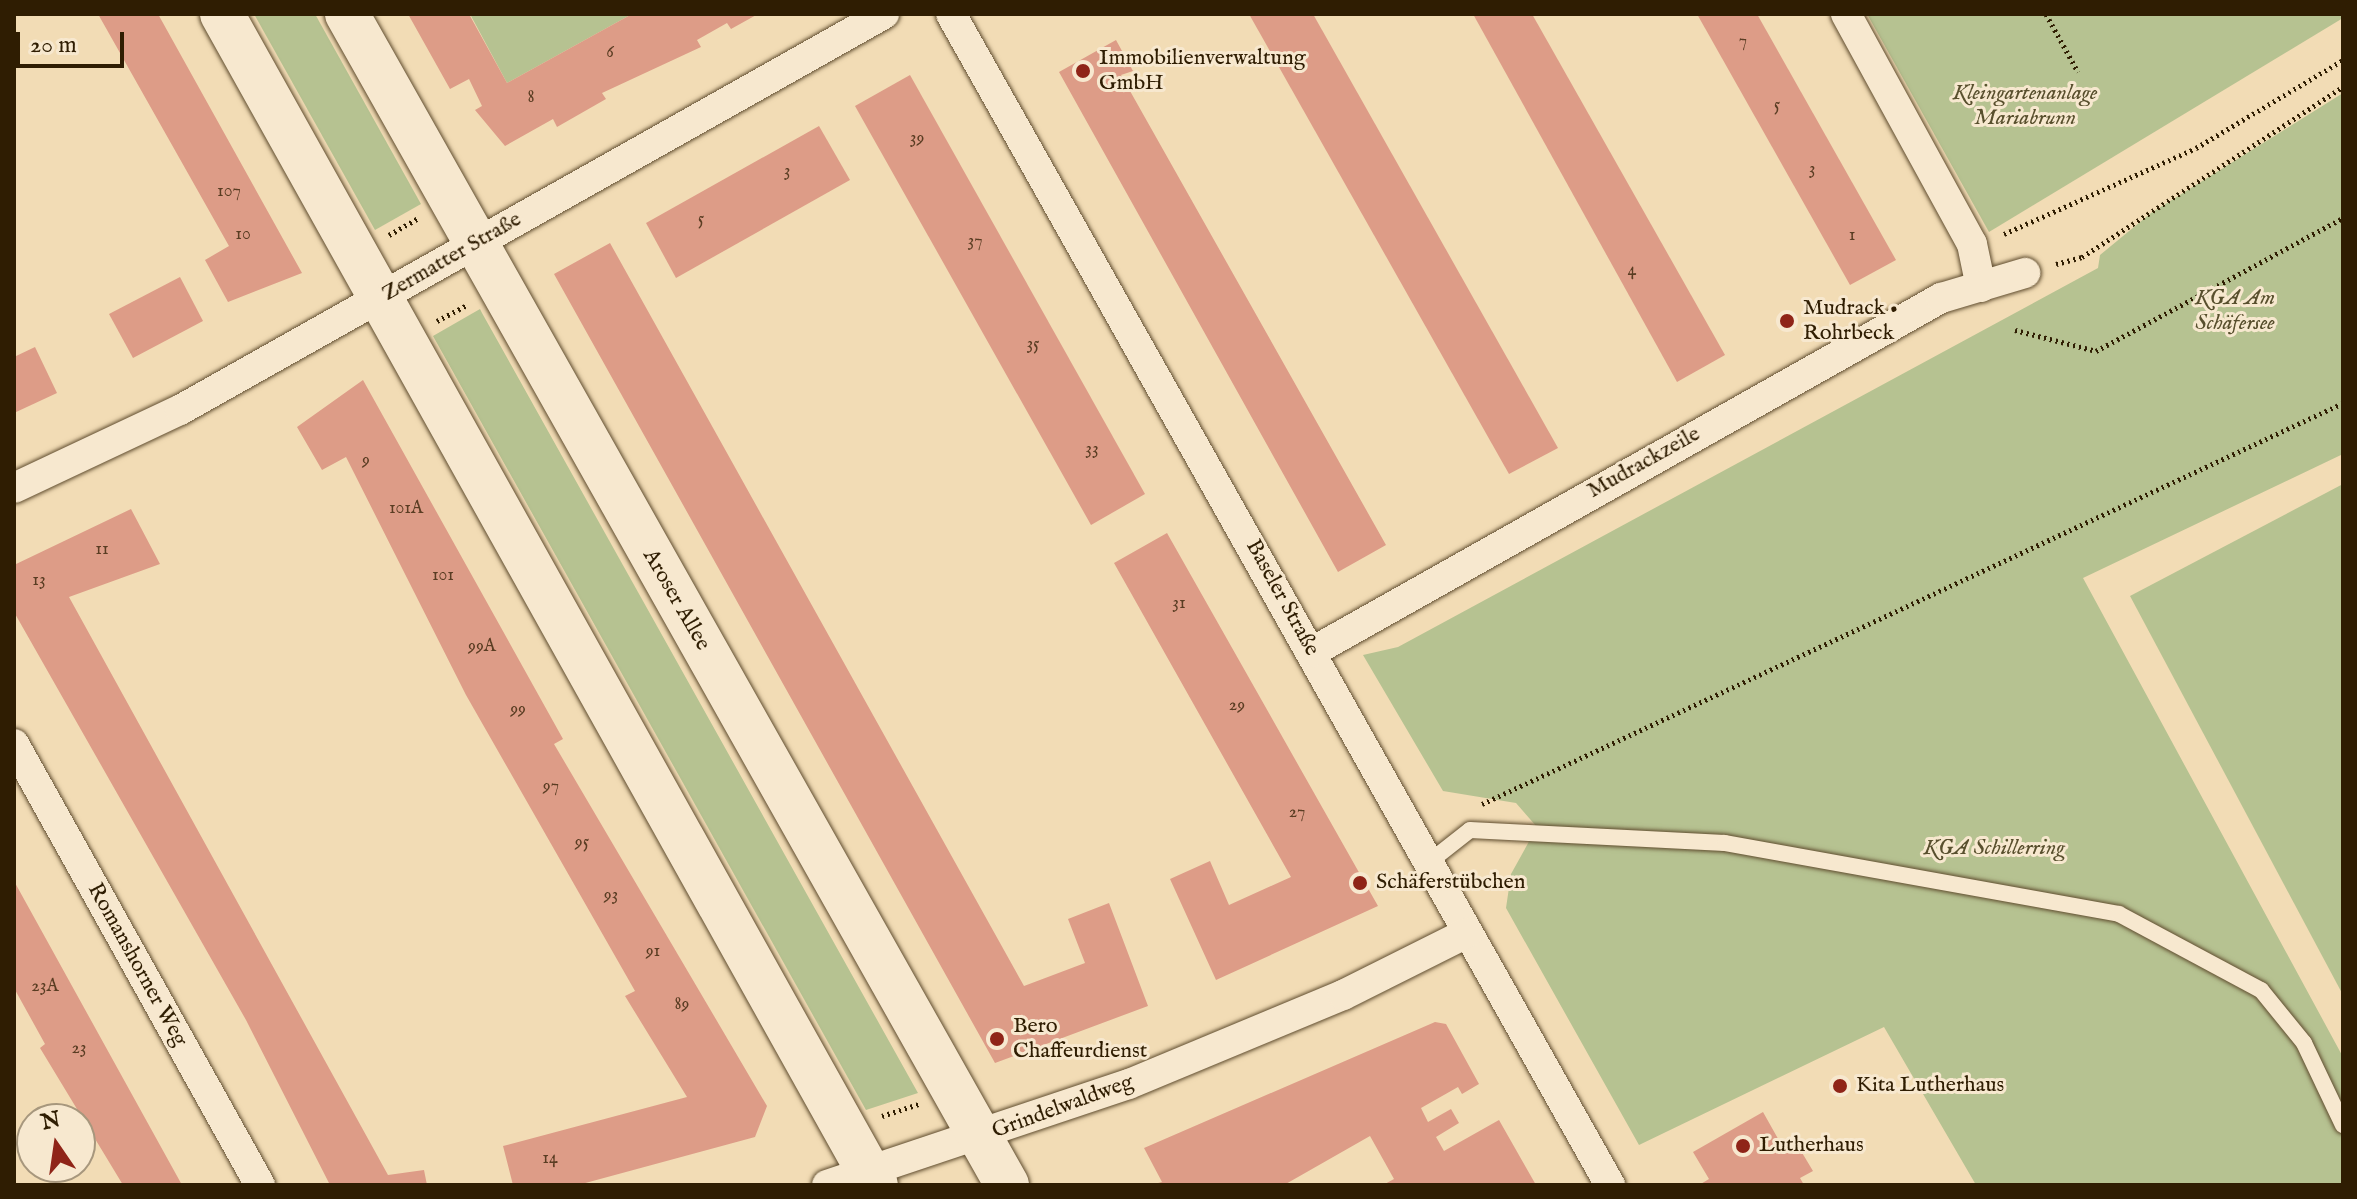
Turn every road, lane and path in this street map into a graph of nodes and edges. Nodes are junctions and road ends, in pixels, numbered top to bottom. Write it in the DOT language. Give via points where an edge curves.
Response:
graph roads {
  1 [pos="222,14"];
  2 [pos="347,14"];
  3 [pos="884,14"];
  4 [pos="951,14"];
  5 [pos="1846,14"];
  6 [pos="2046,14"];
  7 [pos="2343,60"];
  8 [pos="2078,72"];
  9 [pos="2343,87"];
  10 [pos="426,213"];
  11 [pos="2343,218"];
  12 [pos="381,240"];
  13 [pos="475,244"];
  14 [pos="1972,244"];
  15 [pos="2025,273"];
  16 [pos="1981,287"];
  17 [pos="381,298"];
  18 [pos="475,301"];
  19 [pos="428,326"];
  20 [pos="2015,330"];
  21 [pos="2343,403"];
  22 [pos="14,488"];
  23 [pos="1312,652"];
  24 [pos="14,744"];
  25 [pos="1470,830"];
  26 [pos="1428,863"];
  27 [pos="1467,933"];
  28 [pos="923,1103"];
  29 [pos="871,1120"];
  30 [pos="2343,1125"];
  31 [pos="981,1137"];
  32 [pos="873,1179"];
  33 [pos="260,1185"];
  34 [pos="827,1185"];
  35 [pos="1007,1185"];
  36 [pos="1610,1185"];
  1 -- 17 [label="main road"];
  2 -- 13 [label="main road, Aroser Allee"];
  3 -- 13 [label="street, Zermatter Straße"];
  4 -- 23 [label="street, Baseler Straße"];
  5 -- 14 [label="street"];
  6 -- 8 [label="path"];
  7 -- 14 [label="path" via="2113,189"];
  9 -- 15 [label="path" via="2082,257"];
  10 -- 12 [label="path"];
  11 -- 20 [label="path" via="2096,351"];
  13 -- 17 [label="street, Zermatter Straße"];
  13 -- 31 [label="main road, Aroser Allee"];
  14 -- 16 [label="street"];
  15 -- 16 [label="street, Mudrackzeile"];
  16 -- 23 [label="street, Mudrackzeile" via="1941,298"];
  17 -- 22 [label="street, Zermatter Straße" via="180,410"];
  17 -- 32 [label="main road"];
  18 -- 19 [label="path"];
  21 -- 25 [label="path" via="1505,789 1481,805"];
  23 -- 26 [label="street, Baseler Straße"];
  24 -- 33 [label="street, Romanshorner Weg"];
  25 -- 26 [label="lane"];
  25 -- 30 [label="lane" via="1725,843 2119,914 2261,990 2304,1043"];
  26 -- 27 [label="street, Baseler Straße"];
  27 -- 31 [label="street, Grindelwaldweg" via="1233,1042"];
  27 -- 36 [label="street, Baseler Straße"];
  28 -- 29 [label="path"];
  31 -- 32 [label="street, Grindelwaldweg"];
  31 -- 35 [label="main road, Aroser Allee"];
  32 -- 34 [label="street, Grindelwaldweg"];
}
